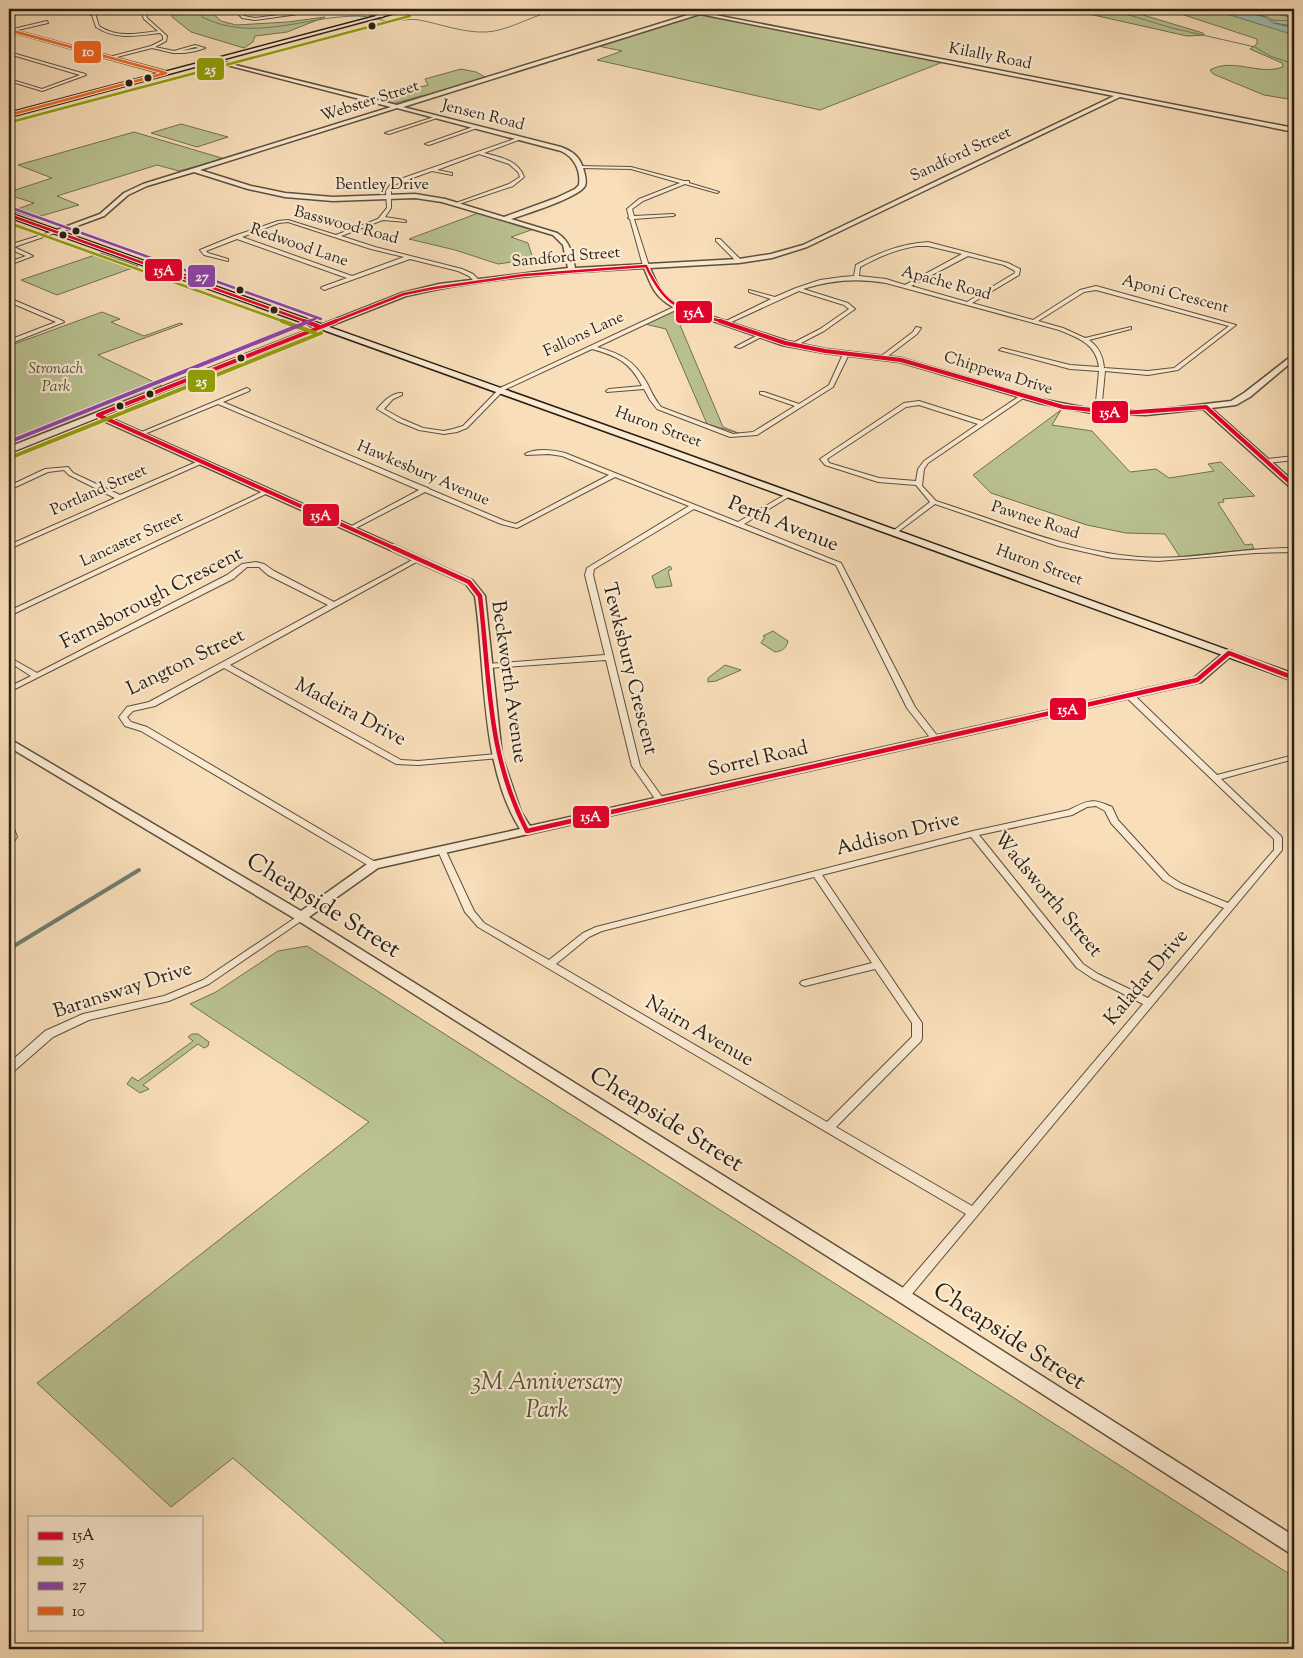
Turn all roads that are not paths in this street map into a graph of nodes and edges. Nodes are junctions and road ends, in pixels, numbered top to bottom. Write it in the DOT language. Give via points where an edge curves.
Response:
graph roads {
  1 [pos="77,9"];
  2 [pos="142,9"];
  3 [pos="243,9"];
  4 [pos="332,9"];
  5 [pos="352,9"];
  6 [pos="408,9"];
  7 [pos="680,9"];
  8 [pos="712,9"];
  9 [pos="9,12"];
  10 [pos="700,13"];
  11 [pos="14,14"];
  12 [pos="382,16"];
  13 [pos="47,22"];
  14 [pos="9,31"];
  15 [pos="160,32"];
  16 [pos="152,47"];
  17 [pos="173,52"];
  18 [pos="9,53"];
  19 [pos="114,57"];
  20 [pos="213,60"];
  21 [pos="166,72"];
  22 [pos="9,80"];
  23 [pos="1121,95"];
  24 [pos="395,107"];
  25 [pos="9,115"];
  26 [pos="435,118"];
  27 [pos="475,128"];
  28 [pos="1294,130"];
  29 [pos="387,133"];
  30 [pos="519,139"];
  31 [pos="427,144"];
  32 [pos="479,153"];
  33 [pos="580,167"];
  34 [pos="195,170"];
  35 [pos="433,170"];
  36 [pos="450,174"];
  37 [pos="688,182"];
  38 [pos="717,192"];
  39 [pos="388,197"];
  40 [pos="458,204"];
  41 [pos="9,215"];
  42 [pos="673,215"];
  43 [pos="382,218"];
  44 [pos="506,218"];
  45 [pos="630,218"];
  46 [pos="404,222"];
  47 [pos="56,232"];
  48 [pos="337,236"];
  49 [pos="236,237"];
  50 [pos="718,240"];
  51 [pos="9,247"];
  52 [pos="967,254"];
  53 [pos="410,256"];
  54 [pos="226,260"];
  55 [pos="739,261"];
  56 [pos="9,264"];
  57 [pos="646,266"];
  58 [pos="572,270"];
  59 [pos="353,278"];
  60 [pos="856,278"];
  61 [pos="477,281"];
  62 [pos="906,287"];
  63 [pos="324,288"];
  64 [pos="798,290"];
  65 [pos="751,291"];
  66 [pos="776,299"];
  67 [pos="9,300"];
  68 [pos="967,304"];
  69 [pos="678,307"];
  70 [pos="1033,322"];
  71 [pos="725,323"];
  72 [pos="318,326"];
  73 [pos="918,328"];
  74 [pos="1129,328"];
  75 [pos="762,335"];
  76 [pos="1086,339"];
  77 [pos="9,342"];
  78 [pos="793,345"];
  79 [pos="590,347"];
  80 [pos="738,347"];
  81 [pos="1002,350"];
  82 [pos="846,354"];
  83 [pos="1294,356"];
  84 [pos="882,358"];
  85 [pos="1102,369"];
  86 [pos="646,387"];
  87 [pos="502,389"];
  88 [pos="247,390"];
  89 [pos="609,391"];
  90 [pos="762,393"];
  91 [pos="400,394"];
  92 [pos="1023,396"];
  93 [pos="218,402"];
  94 [pos="800,406"];
  95 [pos="1206,407"];
  96 [pos="1098,412"];
  97 [pos="98,415"];
  98 [pos="981,423"];
  99 [pos="140,434"];
  100 [pos="9,450"];
  101 [pos="528,454"];
  102 [pos="1294,458"];
  103 [pos="1267,461"];
  104 [pos="201,462"];
  105 [pos="614,475"];
  106 [pos="919,483"];
  107 [pos="1294,486"];
  108 [pos="9,488"];
  109 [pos="426,489"];
  110 [pos="268,492"];
  111 [pos="790,494"];
  112 [pos="118,497"];
  113 [pos="934,502"];
  114 [pos="694,506"];
  115 [pos="739,524"];
  116 [pos="350,529"];
  117 [pos="895,532"];
  118 [pos="9,547"];
  119 [pos="1294,550"];
  120 [pos="418,559"];
  121 [pos="334,605"];
  122 [pos="9,614"];
  123 [pos="1228,654"];
  124 [pos="609,657"];
  125 [pos="9,659"];
  126 [pos="225,665"];
  127 [pos="488,666"];
  128 [pos="37,676"];
  129 [pos="1294,678"];
  130 [pos="9,690"];
  131 [pos="1130,696"];
  132 [pos="935,738"];
  133 [pos="9,742"];
  134 [pos="497,756"];
  135 [pos="1294,757"];
  136 [pos="1215,778"];
  137 [pos="661,801"];
  138 [pos="9,826"];
  139 [pos="527,831"];
  140 [pos="973,834"];
  141 [pos="9,842"];
  142 [pos="442,851"];
  143 [pos="374,866"];
  144 [pos="816,874"];
  145 [pos="1230,907"];
  146 [pos="301,917"];
  147 [pos="549,965"];
  148 [pos="878,965"];
  149 [pos="805,983"];
  150 [pos="1149,1002"];
  151 [pos="9,1069"];
  152 [pos="828,1128"];
  153 [pos="972,1212"];
  154 [pos="903,1296"];
  155 [pos="1294,1546"];
  1 -- 15 [label="street" via="94,14 97,26 107,33"];
  2 -- 15 [label="street" via="145,18"];
  3 -- 4 [label="street" via="238,11 243,17 255,19"];
  5 -- 12 [label="street"];
  6 -- 12 [label="main road"];
  7 -- 10 [label="street, Kilally Road"];
  8 -- 10 [label="street, Webster Street"];
  9 -- 11 [label="street"];
  10 -- 23 [label="street, Kilally Road"];
  10 -- 24 [label="street, Webster Street"];
  12 -- 20 [label="main road"];
  13 -- 14 [label="street"];
  14 -- 19 [label="street"];
  15 -- 16 [label="street" via="165,40"];
  16 -- 17 [label="street"];
  16 -- 19 [label="street"];
  17 -- 17 [label="street" via="184,53 203,48 195,46"];
  18 -- 22 [label="street" via="84,74 42,90"];
  19 -- 21 [label="street"];
  20 -- 21 [label="main road"];
  20 -- 24 [label="street, Jensen Road"];
  21 -- 25 [label="main road"];
  23 -- 28 [label="street, Kilally Road"];
  23 -- 55 [label="street, Sandford Street" via="805,246"];
  24 -- 26 [label="street, Jensen Road"];
  24 -- 34 [label="street, Webster Street"];
  26 -- 27 [label="street, Jensen Road"];
  26 -- 29 [label="street"];
  27 -- 30 [label="street, Jensen Road"];
  27 -- 31 [label="street"];
  30 -- 32 [label="street"];
  30 -- 33 [label="street, Jensen Road" via="570,152"];
  32 -- 35 [label="street"];
  32 -- 40 [label="street" via="514,164 522,177 511,185"];
  33 -- 37 [label="street" via="618,166"];
  33 -- 44 [label="street" via="583,181 576,191"];
  34 -- 39 [label="street, Bentley Drive" via="271,193 333,199"];
  34 -- 47 [label="street, Webster Street" via="126,194 102,215"];
  35 -- 36 [label="street"];
  35 -- 39 [label="street" via="394,182 389,187"];
  37 -- 38 [label="street"];
  37 -- 45 [label="street" via="631,205"];
  39 -- 40 [label="street, Bentley Drive" via="426,197"];
  39 -- 43 [label="street" via="389,208"];
  40 -- 44 [label="street, Bentley Drive"];
  41 -- 47 [label="main road, Huron Street"];
  42 -- 45 [label="street"];
  43 -- 46 [label="street"];
  43 -- 48 [label="street"];
  44 -- 58 [label="street, Bentley Drive" via="563,238"];
  45 -- 57 [label="street"];
  47 -- 51 [label="street"];
  47 -- 72 [label="main road, Huron Street"];
  48 -- 49 [label="street, Basswood Road" via="288,221"];
  48 -- 53 [label="street, Basswood Road"];
  49 -- 54 [label="street, Basswood Road" via="203,250"];
  49 -- 59 [label="street, Redwood Lane"];
  50 -- 55 [label="street"];
  51 -- 56 [label="street" via="30,256"];
  52 -- 60 [label="street" via="928,244 895,247 858,266"];
  52 -- 62 [label="street"];
  52 -- 68 [label="street" via="1018,270 1017,274"];
  53 -- 59 [label="street"];
  53 -- 61 [label="street, Basswood Road" via="460,270"];
  55 -- 57 [label="street, Sandford Street"];
  57 -- 58 [label="street, Sandford Street"];
  57 -- 69 [label="street, Chippewa Drive" via="659,294"];
  58 -- 61 [label="street, Sandford Street"];
  59 -- 63 [label="street"];
  60 -- 62 [label="street, Apache Road"];
  60 -- 64 [label="street, Apache Road" via="828,279"];
  61 -- 72 [label="street, Sandford Street" via="438,286 392,298"];
  62 -- 68 [label="street, Apache Road"];
  64 -- 66 [label="street, Apache Road"];
  64 -- 78 [label="street" via="846,304 852,309"];
  65 -- 66 [label="street"];
  66 -- 71 [label="street, Apache Road"];
  67 -- 77 [label="street" via="61,322"];
  68 -- 70 [label="street, Apache Road"];
  69 -- 71 [label="street, Chippewa Drive"];
  69 -- 79 [label="street, Fallons Lane"];
  70 -- 76 [label="street, Apache Road"];
  70 -- 85 [label="street, Aponi Crescent" via="1082,290 1096,288 1233,325 1176,369 1148,373"];
  71 -- 75 [label="street, Chippewa Drive"];
  72 -- 87 [label="main road, Huron Street"];
  72 -- 97 [label="street, Sandford Street"];
  73 -- 84 [label="street" via="915,334"];
  74 -- 76 [label="street"];
  75 -- 78 [label="street, Chippewa Drive"];
  75 -- 80 [label="street"];
  76 -- 85 [label="street" via="1101,356"];
  78 -- 82 [label="street, Chippewa Drive"];
  79 -- 86 [label="street" via="630,362"];
  79 -- 87 [label="street, Fallons Lane"];
  81 -- 85 [label="street" via="1051,364"];
  82 -- 84 [label="street, Chippewa Drive"];
  82 -- 94 [label="street" via="831,386"];
  83 -- 95 [label="street, Chippewa Drive" via="1240,399"];
  84 -- 92 [label="street, Chippewa Drive" via="924,366"];
  85 -- 96 [label="street"];
  86 -- 89 [label="street"];
  86 -- 94 [label="street" via="659,408 732,436 755,434"];
  87 -- 91 [label="street" via="465,427 438,434 380,409"];
  87 -- 111 [label="main road, Huron Street"];
  88 -- 93 [label="street"];
  90 -- 94 [label="street"];
  92 -- 96 [label="street, Chippewa Drive"];
  92 -- 98 [label="street"];
  93 -- 99 [label="street"];
  93 -- 109 [label="street, Hawkesbury Avenue"];
  95 -- 96 [label="street, Chippewa Drive" via="1146,413"];
  95 -- 103 [label="street"];
  97 -- 99 [label="street, Beckworth Avenue"];
  97 -- 100 [label="street, Sandford Street"];
  98 -- 106 [label="street" via="926,462 921,469"];
  98 -- 106 [label="street" via="911,403 823,459 828,464 878,480"];
  99 -- 104 [label="street, Beckworth Avenue"];
  101 -- 105 [label="street, Perth Avenue" via="563,454"];
  102 -- 103 [label="street"];
  103 -- 107 [label="street"];
  104 -- 110 [label="street, Beckworth Avenue"];
  104 -- 112 [label="street, Portland Street"];
  105 -- 109 [label="street, Hawkesbury Avenue" via="517,526"];
  105 -- 114 [label="street, Perth Avenue"];
  106 -- 113 [label="street" via="918,486"];
  108 -- 112 [label="street" via="47,470 66,468 71,474"];
  109 -- 116 [label="street"];
  110 -- 116 [label="street, Beckworth Avenue"];
  110 -- 122 [label="street, Lancaster Street"];
  111 -- 115 [label="street"];
  111 -- 117 [label="main road, Huron Street"];
  112 -- 118 [label="street, Portland Street"];
  113 -- 117 [label="street"];
  113 -- 119 [label="street, Pawnee Road" via="1075,549 1106,555 1168,560"];
  114 -- 115 [label="street, Perth Avenue"];
  114 -- 124 [label="street, Tewksbury Crescent" via="591,568 589,575"];
  115 -- 132 [label="street, Perth Avenue" via="839,564 911,708"];
  116 -- 120 [label="street, Beckworth Avenue"];
  117 -- 123 [label="main road, Huron Street"];
  120 -- 121 [label="street, Langton Street"];
  120 -- 127 [label="street, Beckworth Avenue" via="469,582 480,596"];
  121 -- 126 [label="street, Langton Street"];
  121 -- 128 [label="street, Farnsborough Crescent" via="271,573 267,567 258,563 245,565 230,577"];
  123 -- 129 [label="main road, Huron Street"];
  123 -- 131 [label="street, Sorrel Road" via="1197,680"];
  124 -- 127 [label="street"];
  124 -- 137 [label="street, Tewksbury Crescent" via="636,766"];
  125 -- 128 [label="street"];
  126 -- 134 [label="street, Madeira Drive" via="400,762"];
  126 -- 143 [label="street, Langton Street" via="152,704 130,709 123,717 128,724 144,729"];
  127 -- 134 [label="street, Beckworth Avenue"];
  128 -- 130 [label="street, Farnsborough Crescent"];
  131 -- 132 [label="street, Sorrel Road"];
  131 -- 136 [label="street, Kaladar Drive"];
  132 -- 137 [label="street, Sorrel Road"];
  133 -- 146 [label="street, Cheapside Street"];
  134 -- 139 [label="street, Beckworth Avenue" via="515,812"];
  135 -- 136 [label="street"];
  136 -- 145 [label="street, Kaladar Drive" via="1278,838 1278,850"];
  137 -- 139 [label="street, Sorrel Road"];
  138 -- 141 [label="street" via="13,836"];
  139 -- 142 [label="street, Sorrel Road"];
  140 -- 144 [label="street, Addison Drive"];
  140 -- 145 [label="street, Addison Drive" via="1072,812 1097,803 1109,809 1114,821 1166,878"];
  140 -- 150 [label="street, Wadsworth Street" via="1080,966"];
  142 -- 143 [label="street, Sorrel Road"];
  142 -- 147 [label="street, Nairn Avenue" via="470,912 481,925"];
  143 -- 146 [label="street, Sorrel Road"];
  144 -- 147 [label="street, Addison Drive" via="599,929 586,935"];
  144 -- 148 [label="street"];
  145 -- 150 [label="street, Kaladar Drive"];
  146 -- 151 [label="street, Baransway Drive" via="206,982 166,999 88,1017 49,1034"];
  146 -- 154 [label="street, Cheapside Street"];
  147 -- 152 [label="street, Nairn Avenue"];
  148 -- 149 [label="street"];
  148 -- 152 [label="street" via="917,1023 917,1038"];
  150 -- 153 [label="street, Kaladar Drive"];
  152 -- 153 [label="street, Nairn Avenue"];
  153 -- 154 [label="street, Kaladar Drive"];
  154 -- 155 [label="street, Cheapside Street"];
}
